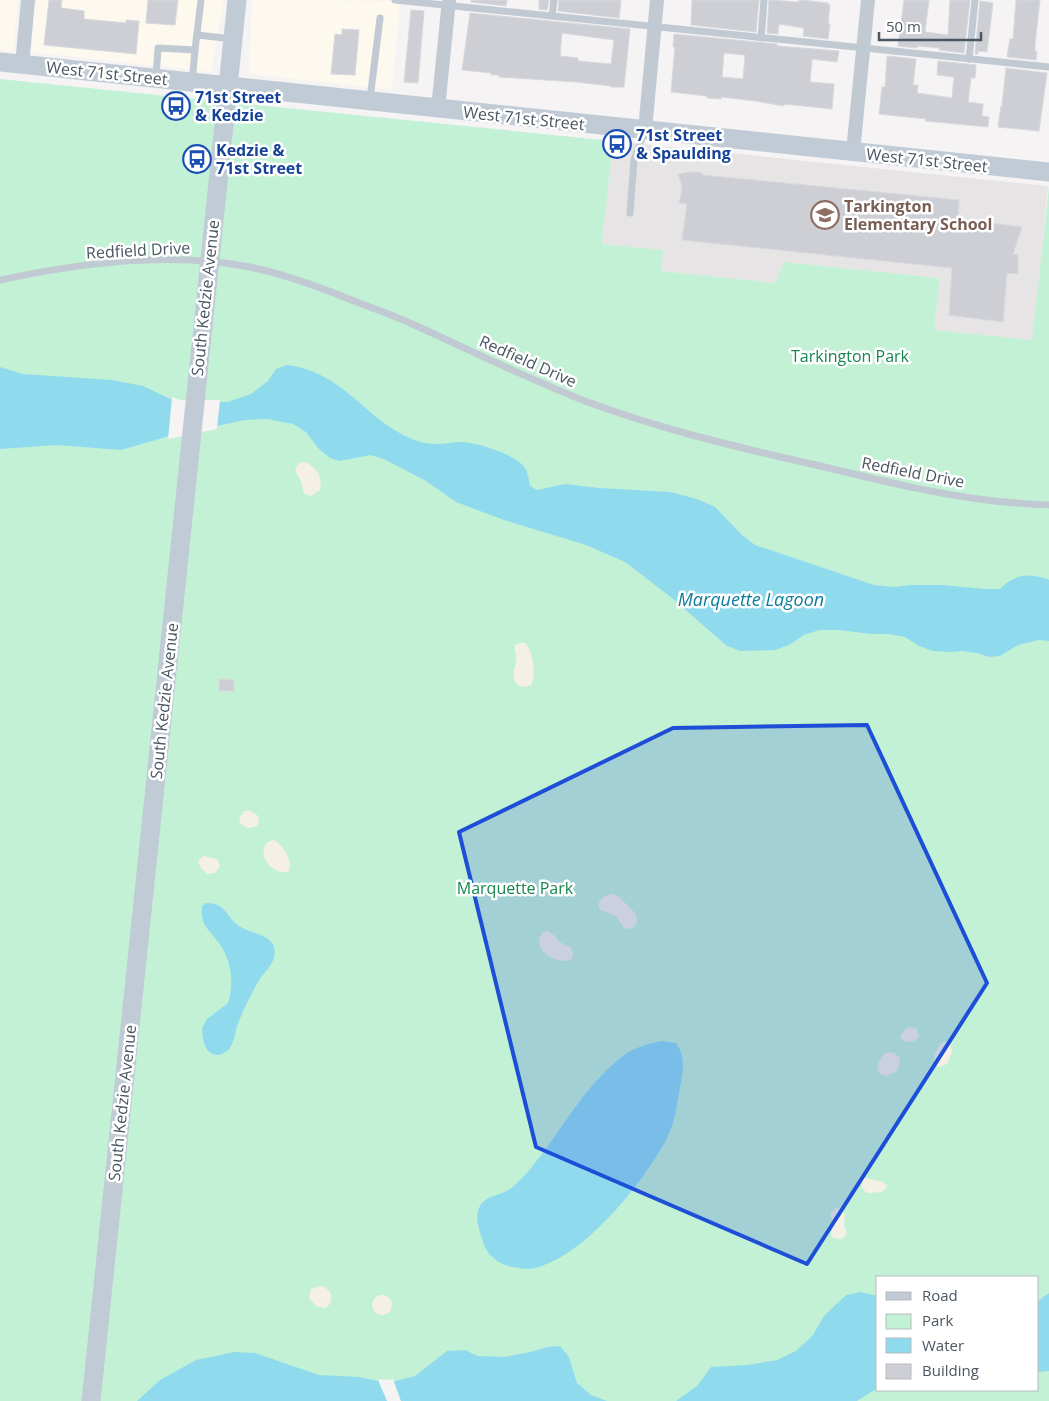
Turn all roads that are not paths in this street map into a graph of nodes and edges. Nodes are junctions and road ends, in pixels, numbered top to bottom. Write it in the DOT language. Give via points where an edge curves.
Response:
graph roads {
  1 [pos="28,0"];
  2 [pos="201,0"];
  3 [pos="237,0"];
  4 [pos="395,0"];
  5 [pos="554,0"];
  6 [pos="658,0"];
  7 [pos="764,0"];
  8 [pos="868,0"];
  9 [pos="975,0"];
  10 [pos="449,3"];
  11 [pos="552,16"];
  12 [pos="380,18"];
  13 [pos="655,27"];
  14 [pos="197,35"];
  15 [pos="761,38"];
  16 [pos="233,39"];
  17 [pos="863,48"];
  18 [pos="195,50"];
  19 [pos="969,59"];
  20 [pos="0,62"];
  21 [pos="22,64"];
  22 [pos="1049,67"];
  23 [pos="156,78"];
  24 [pos="192,82"];
  25 [pos="228,87"];
  26 [pos="369,102"];
  27 [pos="438,109"];
  28 [pos="645,130"];
  29 [pos="853,152"];
  30 [pos="1049,172"];
  31 [pos="630,213"];
  32 [pos="209,261"];
  33 [pos="0,280"];
  34 [pos="1049,505"];
  35 [pos="91,1401"];
  1 -- 21 [label="street"];
  2 -- 14 [label="lane"];
  3 -- 16 [label="main road, South Kedzie Avenue"];
  4 -- 10 [label="lane"];
  5 -- 11 [label="lane"];
  6 -- 13 [label="street"];
  7 -- 15 [label="lane"];
  8 -- 17 [label="street"];
  9 -- 19 [label="lane"];
  10 -- 11 [label="lane"];
  10 -- 27 [label="street"];
  11 -- 13 [label="lane"];
  12 -- 26 [label="lane"];
  13 -- 15 [label="lane"];
  13 -- 28 [label="street"];
  14 -- 16 [label="lane"];
  14 -- 18 [label="lane"];
  15 -- 17 [label="lane"];
  16 -- 25 [label="main road, South Kedzie Avenue"];
  17 -- 19 [label="lane"];
  17 -- 29 [label="street"];
  18 -- 23 [label="lane" via="158,48"];
  18 -- 24 [label="lane"];
  19 -- 22 [label="lane"];
  20 -- 21 [label="main road, West 71st Street"];
  21 -- 23 [label="main road, West 71st Street"];
  23 -- 24 [label="main road, West 71st Street"];
  24 -- 25 [label="main road, West 71st Street"];
  25 -- 26 [label="main road, West 71st Street"];
  25 -- 32 [label="main road, South Kedzie Avenue"];
  26 -- 27 [label="main road, West 71st Street"];
  27 -- 28 [label="main road, West 71st Street"];
  28 -- 29 [label="main road, West 71st Street"];
  28 -- 31 [label="lane" via="634,160"];
  29 -- 30 [label="main road, West 71st Street"];
  32 -- 33 [label="lane, Redfield Drive" via="129,261"];
  32 -- 34 [label="lane, Redfield Drive" via="252,267 302,281 408,322 584,400 634,418 724,444 932,490 993,501"];
  32 -- 35 [label="main road, South Kedzie Avenue"];
}
